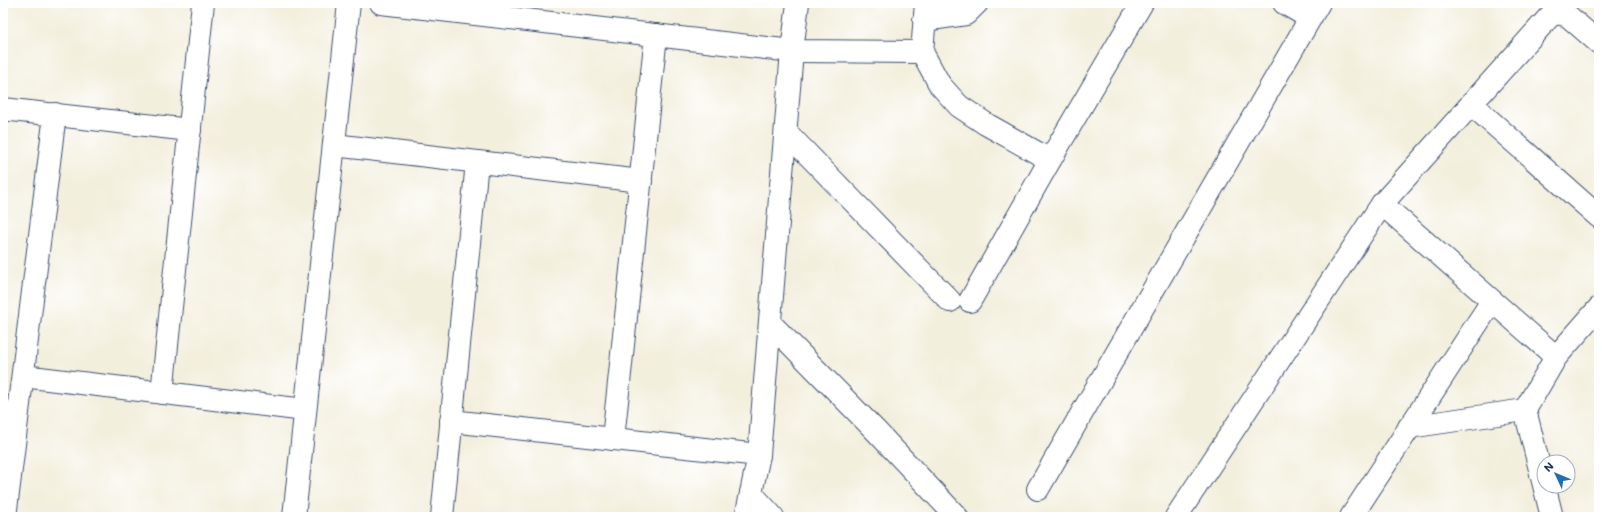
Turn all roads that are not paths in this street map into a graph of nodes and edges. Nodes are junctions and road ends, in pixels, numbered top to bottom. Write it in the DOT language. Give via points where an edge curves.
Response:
graph roads {
  1 [pos="203,3"];
  2 [pos="349,3"];
  3 [pos="381,3"];
  4 [pos="798,3"];
  5 [pos="977,3"];
  6 [pos="1142,3"];
  7 [pos="1284,3"];
  8 [pos="1315,11"];
  9 [pos="925,12"];
  10 [pos="656,35"];
  11 [pos="1599,43"];
  12 [pos="792,51"];
  13 [pos="922,52"];
  14 [pos="1471,104"];
  15 [pos="3,109"];
  16 [pos="55,114"];
  17 [pos="190,130"];
  18 [pos="786,132"];
  19 [pos="334,145"];
  20 [pos="1050,160"];
  21 [pos="477,162"];
  22 [pos="641,181"];
  23 [pos="1382,204"];
  24 [pos="1599,217"];
  25 [pos="1492,301"];
  26 [pos="1599,308"];
  27 [pos="770,323"];
  28 [pos="1556,357"];
  29 [pos="23,376"];
  30 [pos="162,392"];
  31 [pos="305,410"];
  32 [pos="1525,410"];
  33 [pos="451,421"];
  34 [pos="1409,427"];
  35 [pos="613,438"];
  36 [pos="759,455"];
  37 [pos="1038,490"];
  38 [pos="751,493"];
  39 [pos="5,517"];
  40 [pos="294,517"];
  41 [pos="442,517"];
  42 [pos="746,517"];
  43 [pos="773,517"];
  44 [pos="957,517"];
  45 [pos="1176,517"];
  46 [pos="1352,517"];
  47 [pos="1552,517"];
  1 -- 17 [label="street"];
  2 -- 19 [label="street"];
  3 -- 10 [label="street"];
  4 -- 12 [label="street"];
  5 -- 9 [label="street" via="966,14"];
  6 -- 20 [label="street"];
  7 -- 8 [label="street"];
  8 -- 37 [label="street"];
  9 -- 13 [label="street"];
  10 -- 12 [label="street"];
  10 -- 22 [label="street"];
  11 -- 14 [label="street" via="1568,16 1558,13 1550,16"];
  12 -- 13 [label="street"];
  12 -- 18 [label="street"];
  13 -- 20 [label="street" via="940,86 959,106"];
  14 -- 23 [label="street"];
  14 -- 24 [label="street"];
  15 -- 16 [label="street"];
  16 -- 17 [label="street"];
  16 -- 29 [label="street"];
  17 -- 30 [label="street"];
  18 -- 20 [label="street" via="960,301"];
  18 -- 27 [label="street"];
  19 -- 21 [label="street"];
  19 -- 31 [label="street"];
  21 -- 22 [label="street"];
  21 -- 33 [label="street"];
  22 -- 35 [label="street"];
  23 -- 25 [label="street"];
  23 -- 45 [label="street"];
  25 -- 28 [label="street"];
  25 -- 34 [label="street"];
  26 -- 28 [label="street"];
  27 -- 36 [label="street"];
  27 -- 44 [label="street"];
  28 -- 32 [label="street"];
  29 -- 30 [label="street"];
  29 -- 39 [label="street"];
  30 -- 31 [label="street"];
  31 -- 40 [label="street"];
  32 -- 34 [label="street"];
  32 -- 47 [label="street"];
  33 -- 35 [label="street"];
  33 -- 41 [label="street"];
  34 -- 46 [label="street"];
  35 -- 36 [label="street"];
  36 -- 38 [label="street"];
  38 -- 42 [label="street"];
  38 -- 43 [label="street"];
}
